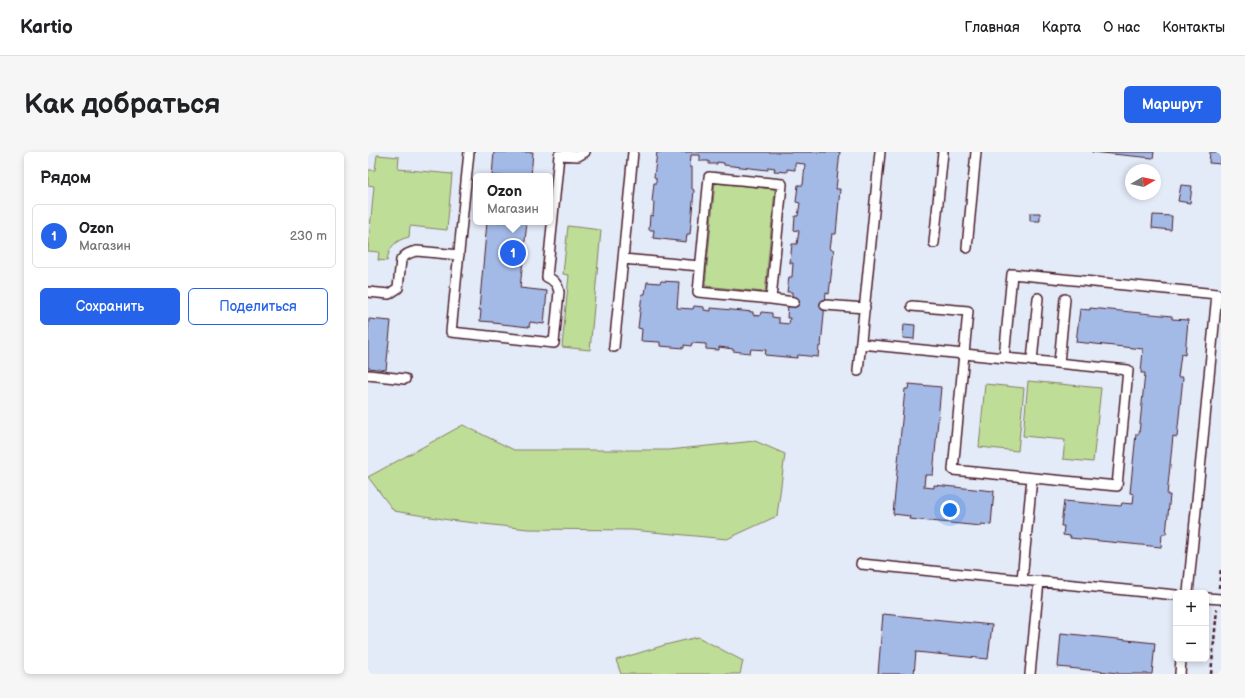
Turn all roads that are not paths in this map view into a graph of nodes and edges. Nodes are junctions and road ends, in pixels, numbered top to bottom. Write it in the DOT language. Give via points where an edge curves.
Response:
graph roads {
  1 [pos="469,152"];
  2 [pos="585,152"];
  3 [pos="633,152"];
  4 [pos="880,152"];
  5 [pos="943,152"];
  6 [pos="976,152"];
  7 [pos="553,216"];
  8 [pos="552,225"];
  9 [pos="934,243"];
  10 [pos="966,248"];
  11 [pos="459,255"];
  12 [pos="623,258"];
  13 [pos="700,266"];
  14 [pos="368,292"];
  15 [pos="1038,298"];
  16 [pos="771,299"];
  17 [pos="1065,299"];
  18 [pos="794,302"];
  19 [pos="825,305"];
  20 [pos="912,306"];
  21 [pos="865,308"];
  22 [pos="861,344"];
  23 [pos="614,347"];
  24 [pos="964,354"];
  25 [pos="1004,358"];
  26 [pos="1032,361"];
  27 [pos="1058,363"];
  28 [pos="858,371"];
  29 [pos="368,375"];
  30 [pos="405,379"];
  31 [pos="1032,478"];
  32 [pos="861,564"];
  33 [pos="1022,580"];
  34 [pos="1039,581"];
  35 [pos="1188,590"];
  36 [pos="1173,595"];
  37 [pos="1209,598"];
  38 [pos="1220,599"];
  39 [pos="1181,662"];
  40 [pos="1030,674"];
  41 [pos="1180,674"];
  1 -- 11 [label="lane"];
  2 -- 7 [label="lane" via="578,156 559,155"];
  3 -- 12 [label="lane"];
  4 -- 21 [label="lane"];
  5 -- 9 [label="lane"];
  6 -- 10 [label="lane"];
  8 -- 11 [label="lane" via="547,278 556,283 559,292 554,342 451,332"];
  11 -- 14 [label="lane" via="412,252 401,260 398,288 389,294"];
  12 -- 13 [label="lane"];
  12 -- 23 [label="lane"];
  13 -- 16 [label="lane" via="698,292"];
  13 -- 16 [label="lane" via="709,177 782,184"];
  15 -- 26 [label="lane"];
  16 -- 18 [label="lane"];
  17 -- 27 [label="lane"];
  19 -- 21 [label="lane"];
  20 -- 24 [label="lane" via="968,311"];
  21 -- 22 [label="lane"];
  22 -- 24 [label="lane"];
  22 -- 28 [label="lane"];
  24 -- 25 [label="lane"];
  24 -- 31 [label="lane" via="953,470"];
  25 -- 26 [label="lane"];
  25 -- 35 [label="lane" via="1012,274 1216,294"];
  26 -- 27 [label="lane"];
  27 -- 31 [label="lane" via="1128,370 1117,486"];
  29 -- 30 [label="lane"];
  31 -- 33 [label="lane"];
  32 -- 33 [label="lane"];
  33 -- 34 [label="lane"];
  34 -- 36 [label="lane"];
  34 -- 40 [label="lane"];
  37 -- 38 [label="lane"];
  39 -- 41 [label="lane"];
}
